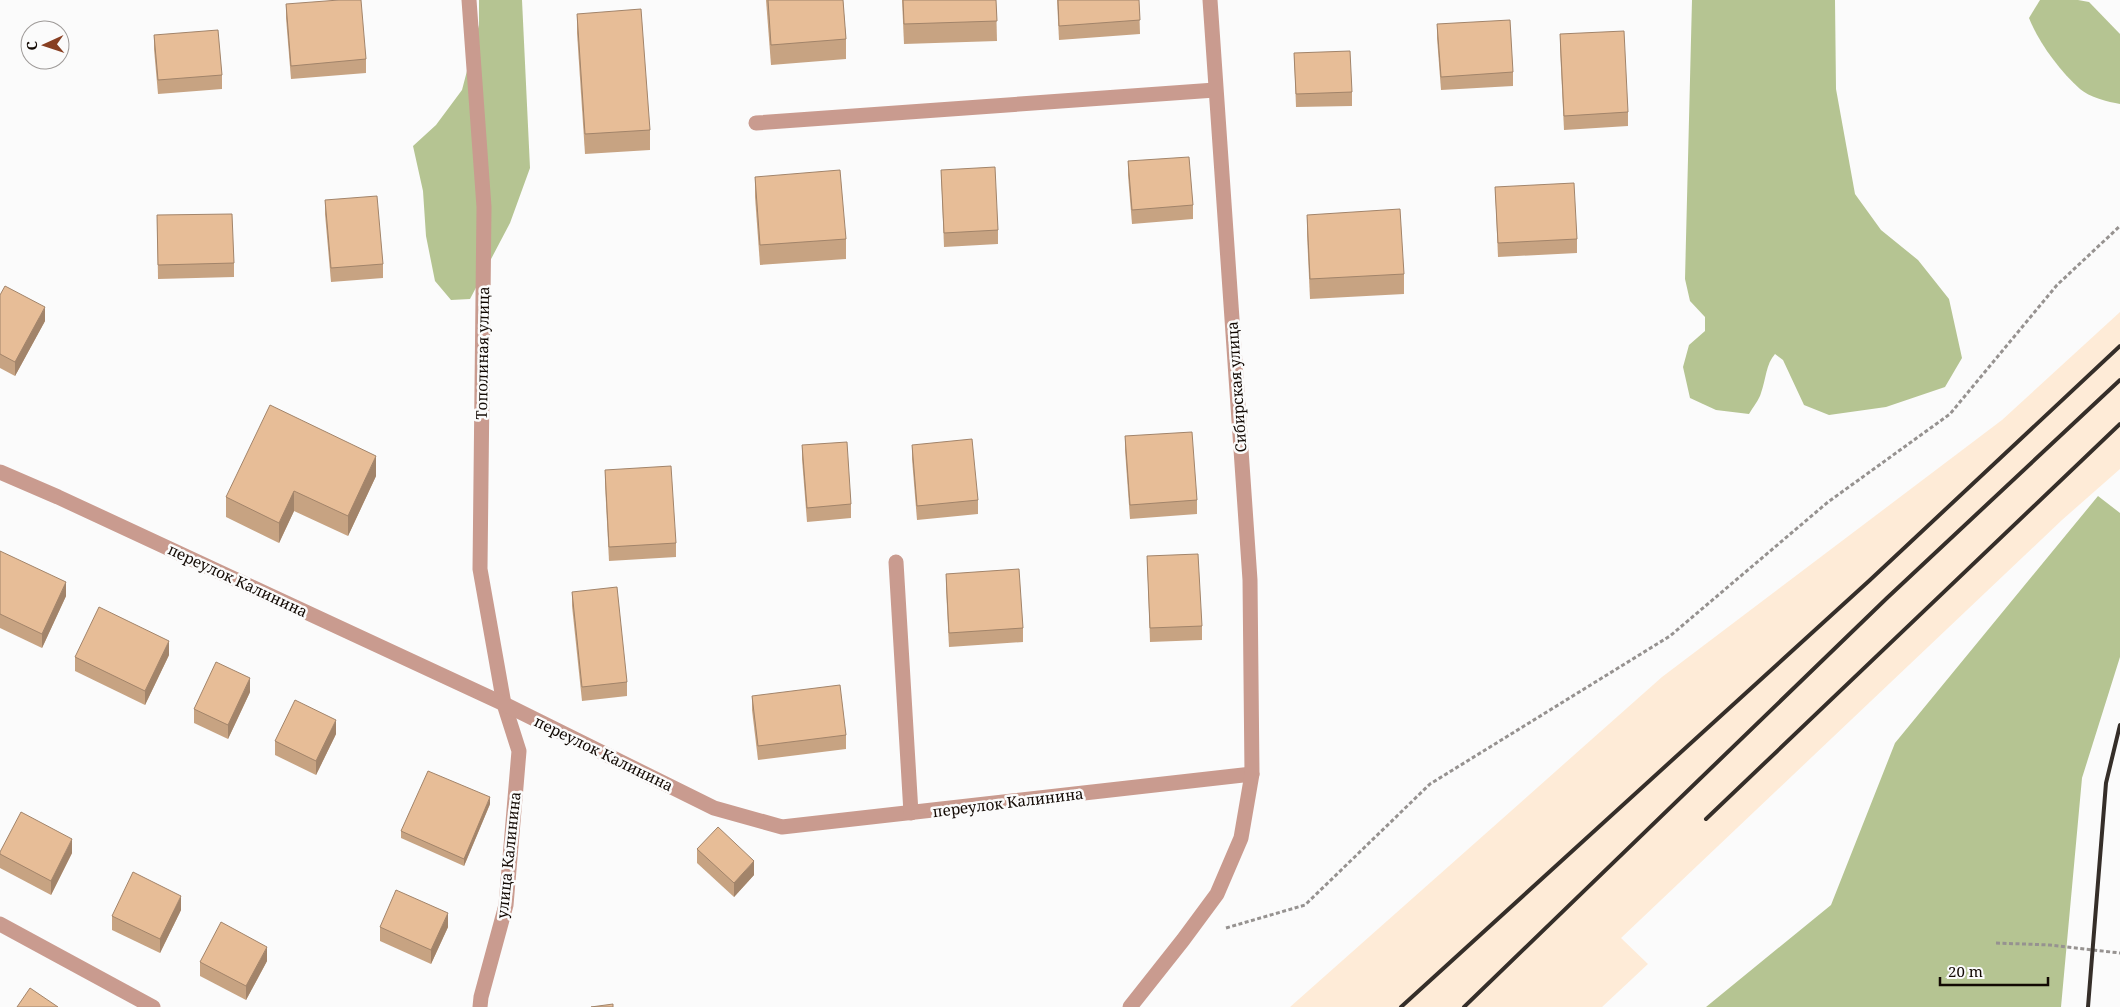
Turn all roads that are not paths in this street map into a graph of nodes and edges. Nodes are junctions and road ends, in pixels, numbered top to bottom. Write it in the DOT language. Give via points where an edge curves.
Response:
graph roads {
  1 [pos="469,0"];
  2 [pos="1210,0"];
  3 [pos="1215,90"];
  4 [pos="756,123"];
  5 [pos="0,472"];
  6 [pos="896,562"];
  7 [pos="504,704"];
  8 [pos="1252,774"];
  9 [pos="911,813"];
  10 [pos="0,924"];
  11 [pos="479,1004"];
  12 [pos="153,1007"];
  13 [pos="1130,1007"];
  1 -- 7 [label="street, Тополиная улица" via="484,207 480,568"];
  2 -- 3 [label="street, Сибирская улица"];
  3 -- 4 [label="street"];
  3 -- 8 [label="street, Сибирская улица" via="1250,580"];
  5 -- 7 [label="street, переулок Калинина"];
  6 -- 9 [label="street"];
  7 -- 9 [label="street, переулок Калинина" via="714,808 782,827"];
  7 -- 11 [label="street, улица Калинина" via="519,751 506,905"];
  8 -- 9 [label="street, переулок Калинина"];
  8 -- 13 [label="street, Сибирская улица" via="1241,838 1217,894"];
  10 -- 12 [label="street"];
}
